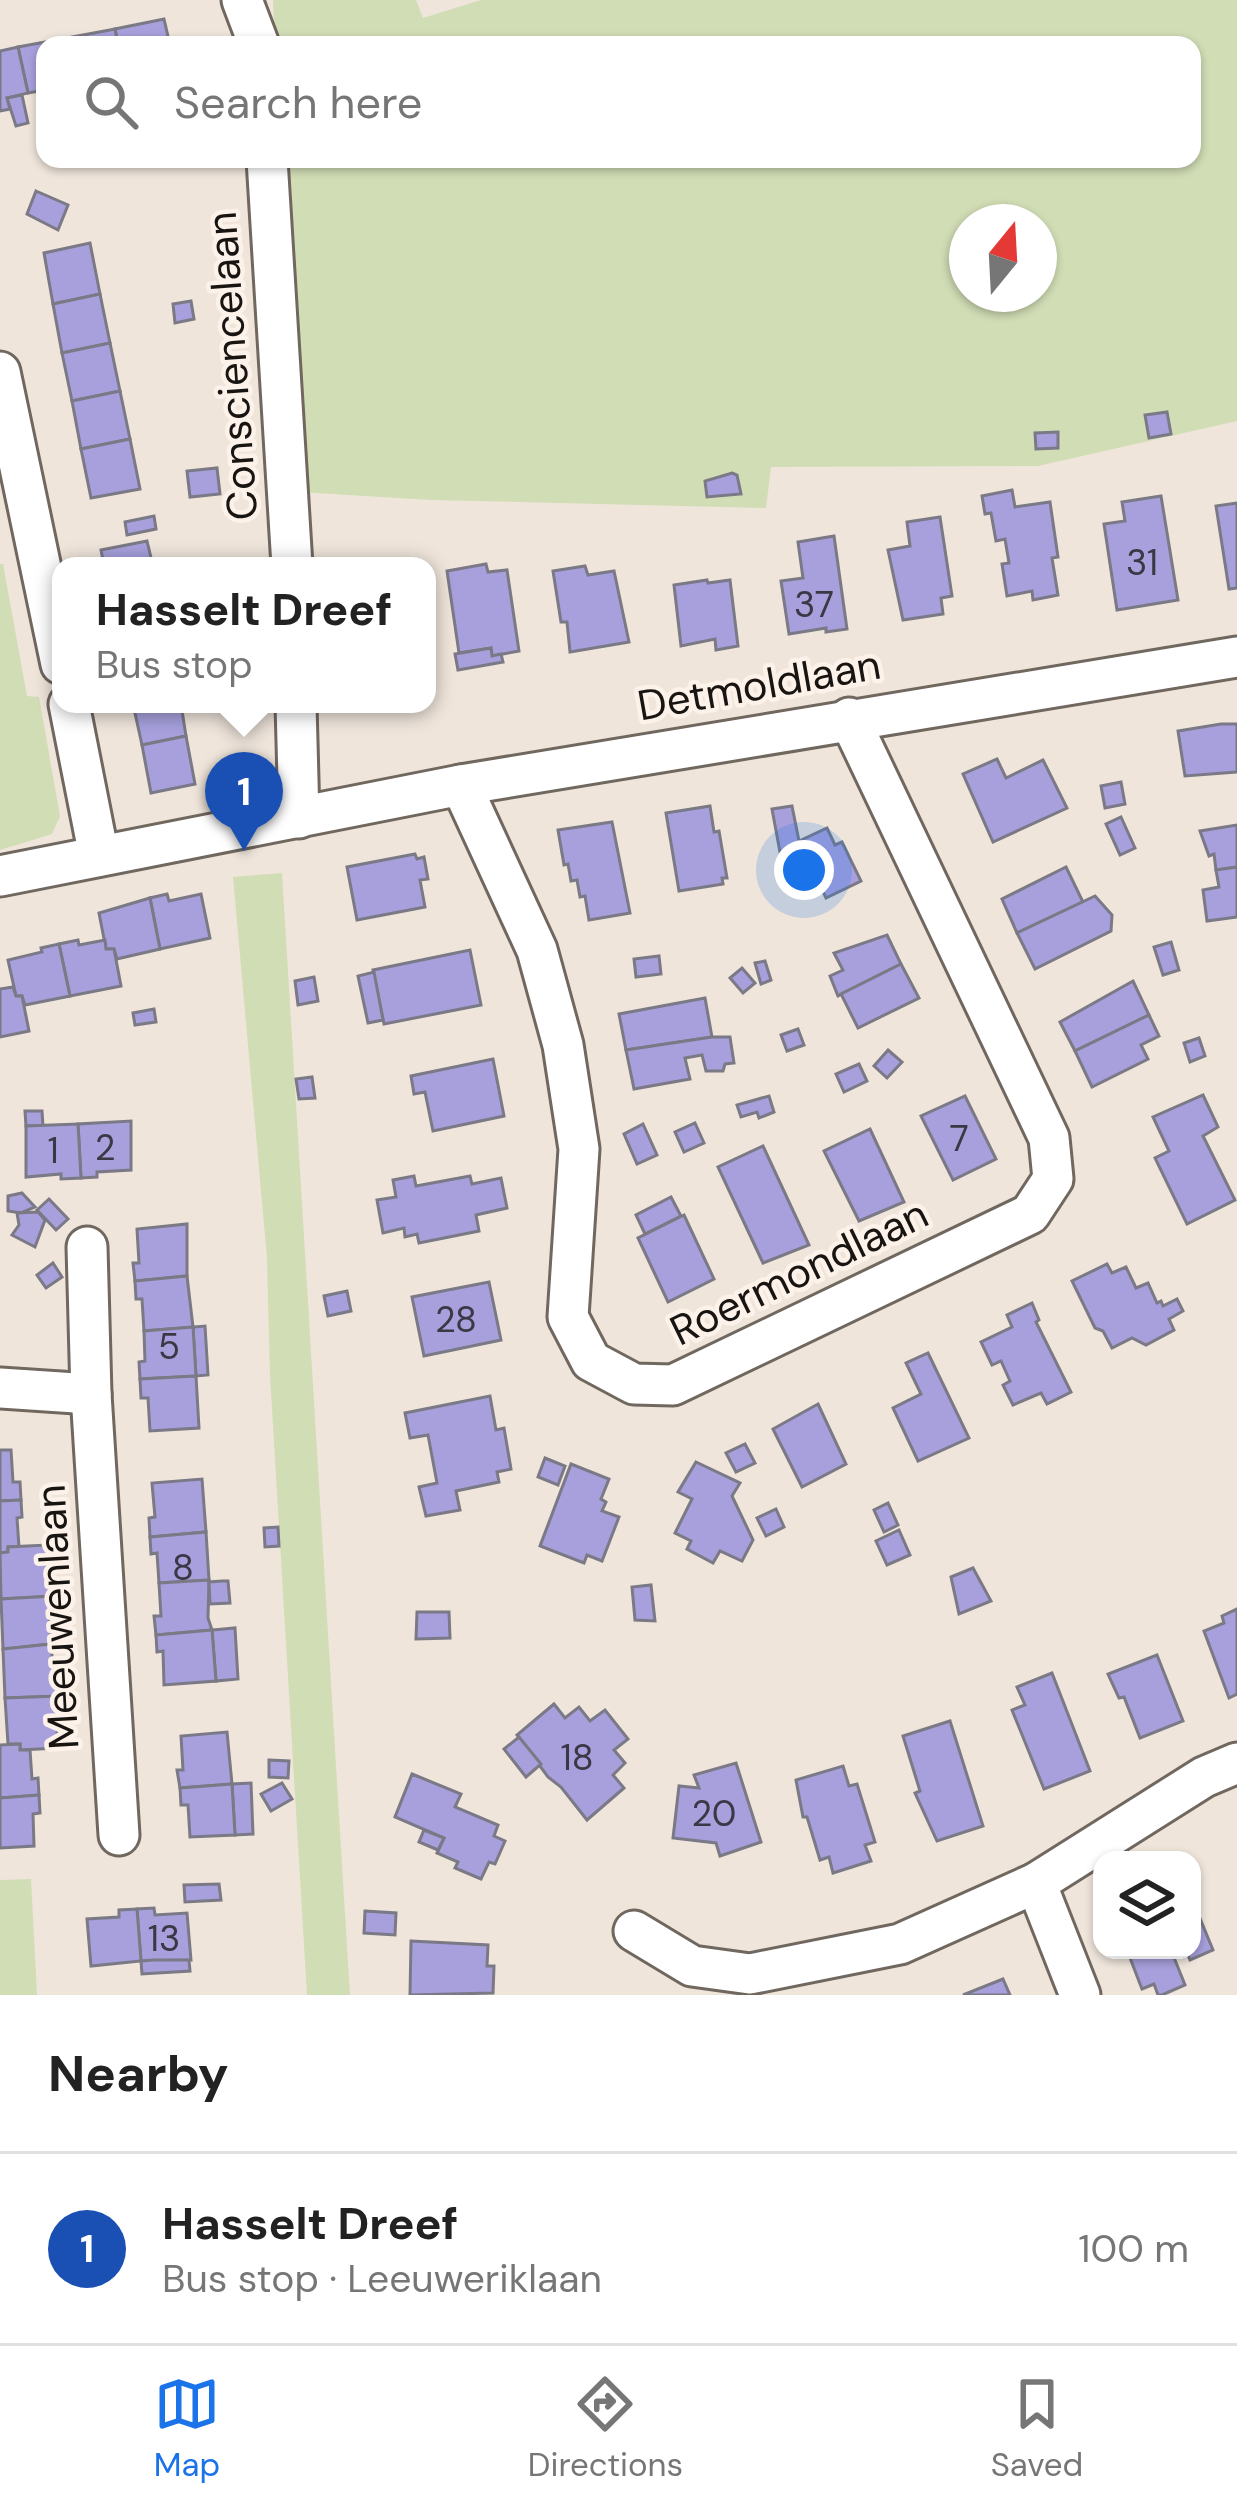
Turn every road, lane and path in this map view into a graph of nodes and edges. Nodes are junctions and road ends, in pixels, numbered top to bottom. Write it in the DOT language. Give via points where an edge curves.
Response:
graph roads {
  1 [pos="242,0"];
  2 [pos="256,36"];
  3 [pos="268,168"];
  4 [pos="0,372"];
  5 [pos="16,524"];
  6 [pos="291,557"];
  7 [pos="52,636"];
  8 [pos="1237,656"];
  9 [pos="71,713"];
  10 [pos="296,713"];
  11 [pos="849,718"];
  12 [pos="461,785"];
  13 [pos="299,818"];
  14 [pos="99,856"];
  15 [pos="0,876"];
  16 [pos="87,1247"];
  17 [pos="0,1388"];
  18 [pos="91,1394"];
  19 [pos="1237,1762"];
  20 [pos="119,1835"];
  21 [pos="1036,1883"];
  22 [pos="634,1931"];
  23 [pos="1080,1995"];
  1 -- 2 [label="street"];
  3 -- 6 [label="street, Consciencelaan"];
  4 -- 5 [label="street"];
  5 -- 7 [label="street"];
  8 -- 11 [label="street, Detmoldlaan"];
  9 -- 14 [label="street"];
  10 -- 13 [label="street"];
  11 -- 12 [label="street, Detmoldlaan"];
  11 -- 12 [label="street, Roermondlaan" via="1049,1138 1052,1179 1030,1214 674,1385 634,1384 591,1361 568,1317 579,1149 563,1045 537,950"];
  12 -- 13 [label="street, Detmoldlaan"];
  13 -- 14 [label="street, Detmoldlaan"];
  14 -- 15 [label="street, Detmoldlaan"];
  16 -- 18 [label="street, Meeuwenlaan"];
  17 -- 18 [label="street"];
  18 -- 20 [label="street, Meeuwenlaan"];
  19 -- 21 [label="street"];
  21 -- 22 [label="street" via="900,1944 751,1974 692,1966"];
  21 -- 23 [label="street"];
}
